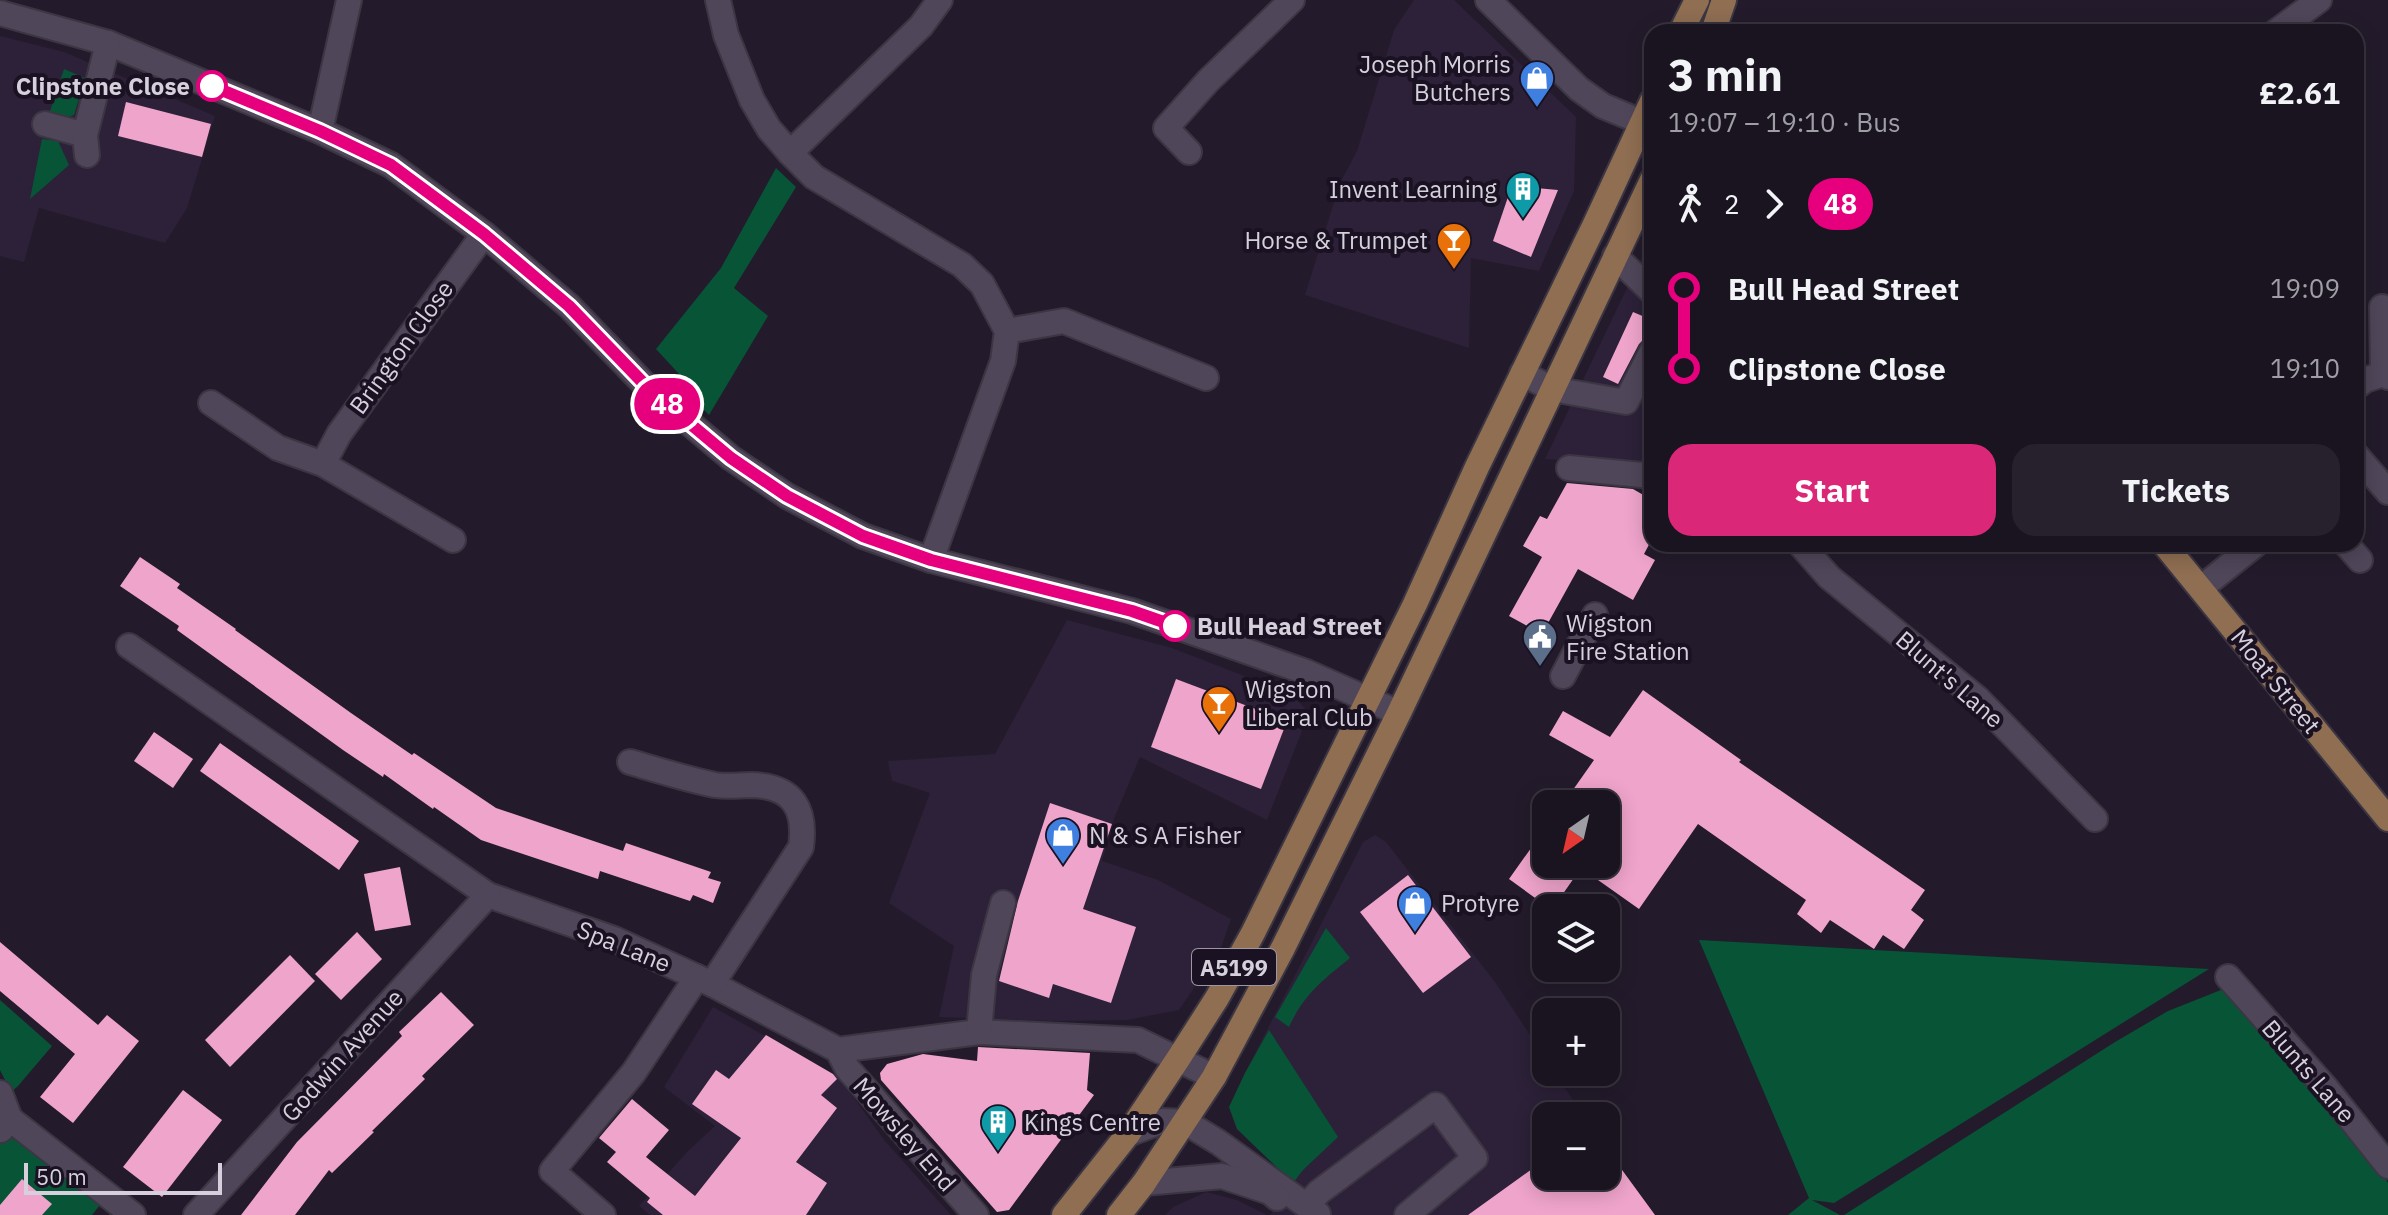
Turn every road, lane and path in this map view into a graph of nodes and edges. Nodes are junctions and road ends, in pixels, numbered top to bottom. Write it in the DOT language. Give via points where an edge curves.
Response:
graph roads {
  1 [pos="349,0"];
  2 [pos="718,0"];
  3 [pos="940,0"];
  4 [pos="1292,0"];
  5 [pos="1488,0"];
  6 [pos="1697,0"];
  7 [pos="1724,0"];
  8 [pos="2319,0"];
  9 [pos="0,13"];
  10 [pos="1685,24"];
  11 [pos="1716,24"];
  12 [pos="2287,24"];
  13 [pos="108,43"];
  14 [pos="1644,118"];
  15 [pos="45,124"];
  16 [pos="320,131"];
  17 [pos="1644,131"];
  18 [pos="1189,152"];
  19 [pos="790,153"];
  20 [pos="1644,198"];
  21 [pos="484,234"];
  22 [pos="1615,256"];
  23 [pos="1644,284"];
  24 [pos="2382,307"];
  25 [pos="1007,331"];
  26 [pos="1644,367"];
  27 [pos="2386,375"];
  28 [pos="1206,378"];
  29 [pos="2364,381"];
  30 [pos="1517,384"];
  31 [pos="1552,389"];
  32 [pos="211,403"];
  33 [pos="323,464"];
  34 [pos="2364,466"];
  35 [pos="1569,468"];
  36 [pos="1644,475"];
  37 [pos="2388,492"];
  38 [pos="453,540"];
  39 [pos="1807,552"];
  40 [pos="2171,552"];
  41 [pos="2246,552"];
  42 [pos="931,560"];
  43 [pos="2201,588"];
  44 [pos="1415,604"];
  45 [pos="1595,615"];
  46 [pos="1444,617"];
  47 [pos="129,646"];
  48 [pos="1563,676"];
  49 [pos="1368,698"];
  50 [pos="1399,713"];
  51 [pos="630,762"];
  52 [pos="2095,819"];
  53 [pos="2388,819"];
  54 [pos="488,895"];
  55 [pos="1003,903"];
  56 [pos="2228,977"];
  57 [pos="704,980"];
  58 [pos="979,1032"];
  59 [pos="838,1050"];
  60 [pos="1178,1059"];
  61 [pos="1214,1077"];
  62 [pos="0,1093"];
  63 [pos="1185,1122"];
  64 [pos="5,1125"];
  65 [pos="1128,1134"];
  66 [pos="2388,1166"];
  67 [pos="1144,1183"];
  68 [pos="1308,1212"];
  69 [pos="133,1215"];
  70 [pos="196,1215"];
  71 [pos="603,1215"];
  72 [pos="976,1215"];
  73 [pos="1064,1215"];
  74 [pos="1119,1215"];
  75 [pos="1407,1215"];
  1 -- 16 [label="street"];
  2 -- 19 [label="street" via="752,100"];
  3 -- 19 [label="street" via="921,26"];
  4 -- 18 [label="street" via="1166,128"];
  5 -- 14 [label="street" via="1579,89 1603,106"];
  6 -- 10 [label="main road"];
  7 -- 11 [label="main road"];
  8 -- 12 [label="street"];
  9 -- 13 [label="street"];
  13 -- 15 [label="street" via="86,145"];
  13 -- 16 [label="street"];
  16 -- 21 [label="street" via="391,165"];
  17 -- 30 [label="main road"];
  19 -- 25 [label="street" via="838,193 962,265 982,284"];
  20 -- 22 [label="main road, A5199"];
  21 -- 33 [label="street, Brington Close" via="348,421"];
  21 -- 42 [label="street" via="569,306 650,390 731,458 787,496 863,536"];
  22 -- 23 [label="street"];
  22 -- 31 [label="main road, A5199"];
  24 -- 27 [label="street"];
  25 -- 28 [label="street" via="1064,321"];
  25 -- 42 [label="street" via="1003,361"];
  26 -- 31 [label="street" via="1626,402"];
  27 -- 29 [label="street"];
  30 -- 31 [label="street"];
  30 -- 44 [label="main road, A5199"];
  31 -- 46 [label="main road, A5199"];
  32 -- 33 [label="street" via="278,448"];
  33 -- 38 [label="street"];
  34 -- 37 [label="street"];
  35 -- 36 [label="street"];
  39 -- 52 [label="street, Blunt's Lane" via="1829,577 1977,698"];
  40 -- 43 [label="main road, Moat Street"];
  41 -- 43 [label="street"];
  42 -- 49 [label="street" via="1132,611"];
  43 -- 53 [label="main road, Moat Street"];
  44 -- 46 [label="street"];
  44 -- 49 [label="main road, A5199"];
  45 -- 48 [label="street"];
  46 -- 50 [label="main road, A5199"];
  47 -- 54 [label="street, Spa Lane"];
  49 -- 50 [label="street"];
  49 -- 60 [label="main road, A5199" via="1253,933"];
  50 -- 61 [label="main road, A5199"];
  51 -- 57 [label="street" via="716,785 771,787 799,809 804,827 801,847"];
  54 -- 57 [label="street, Spa Lane" via="614,939"];
  54 -- 70 [label="street, Godwin Avenue"];
  55 -- 58 [label="street" via="984,975"];
  56 -- 66 [label="street, Blunts Lane"];
  57 -- 59 [label="street, Spa Lane"];
  57 -- 71 [label="street" via="552,1171"];
  58 -- 59 [label="street"];
  58 -- 60 [label="street" via="1138,1040"];
  59 -- 72 [label="street, Mowsley End" via="847,1068"];
  60 -- 61 [label="street"];
  60 -- 65 [label="main road, A5199"];
  61 -- 63 [label="main road, A5199"];
  62 -- 64 [label="street"];
  63 -- 65 [label="street" via="1163,1121"];
  63 -- 67 [label="main road, A5199"];
  63 -- 68 [label="street"];
  64 -- 69 [label="street"];
  65 -- 73 [label="main road, A5199"];
  67 -- 68 [label="street" via="1222,1176"];
  67 -- 74 [label="main road, A5199"];
  68 -- 75 [label="street" via="1319,1192 1436,1105 1475,1158"];
}
